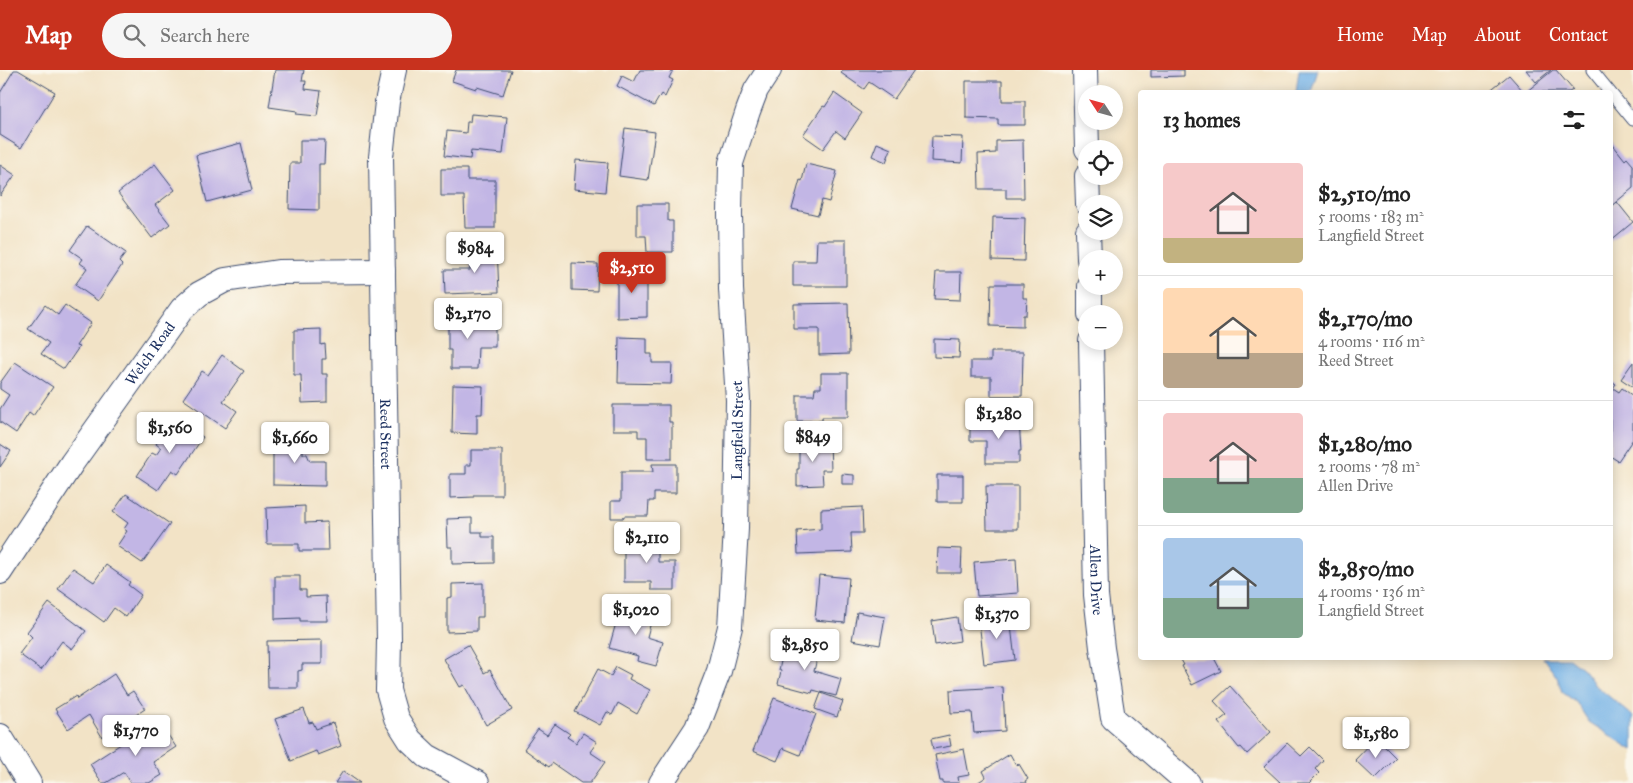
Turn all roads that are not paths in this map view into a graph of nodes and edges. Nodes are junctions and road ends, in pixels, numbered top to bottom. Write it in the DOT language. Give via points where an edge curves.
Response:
graph roads {
  1 [pos="394,70"];
  2 [pos="769,70"];
  3 [pos="1085,70"];
  4 [pos="1592,70"];
  5 [pos="1608,90"];
  6 [pos="1613,96"];
  7 [pos="1633,120"];
  8 [pos="1087,140"];
  9 [pos="383,271"];
  10 [pos="1091,350"];
  11 [pos="0,572"];
  12 [pos="0,736"];
  13 [pos="449,777"];
  14 [pos="29,783"];
  15 [pos="477,783"];
  16 [pos="661,783"];
  17 [pos="1188,783"];
  1 -- 9 [label="street, Reed Street" via="380,157"];
  2 -- 16 [label="street, Langfield Street" via="750,104 731,163 731,289 738,400 736,529 730,627 719,671 697,728"];
  3 -- 8 [label="street"];
  4 -- 5 [label="lane"];
  6 -- 7 [label="lane"];
  9 -- 11 [label="street, Welch Road" via="278,272 225,280 199,294 182,308 72,463"];
  9 -- 13 [label="street, Reed Street" via="390,640 388,690 396,718 410,740"];
  10 -- 17 [label="street, Allen Drive" via="1096,595 1113,718"];
  12 -- 14 [label="street"];
  13 -- 15 [label="street, Reed Street"];
}
